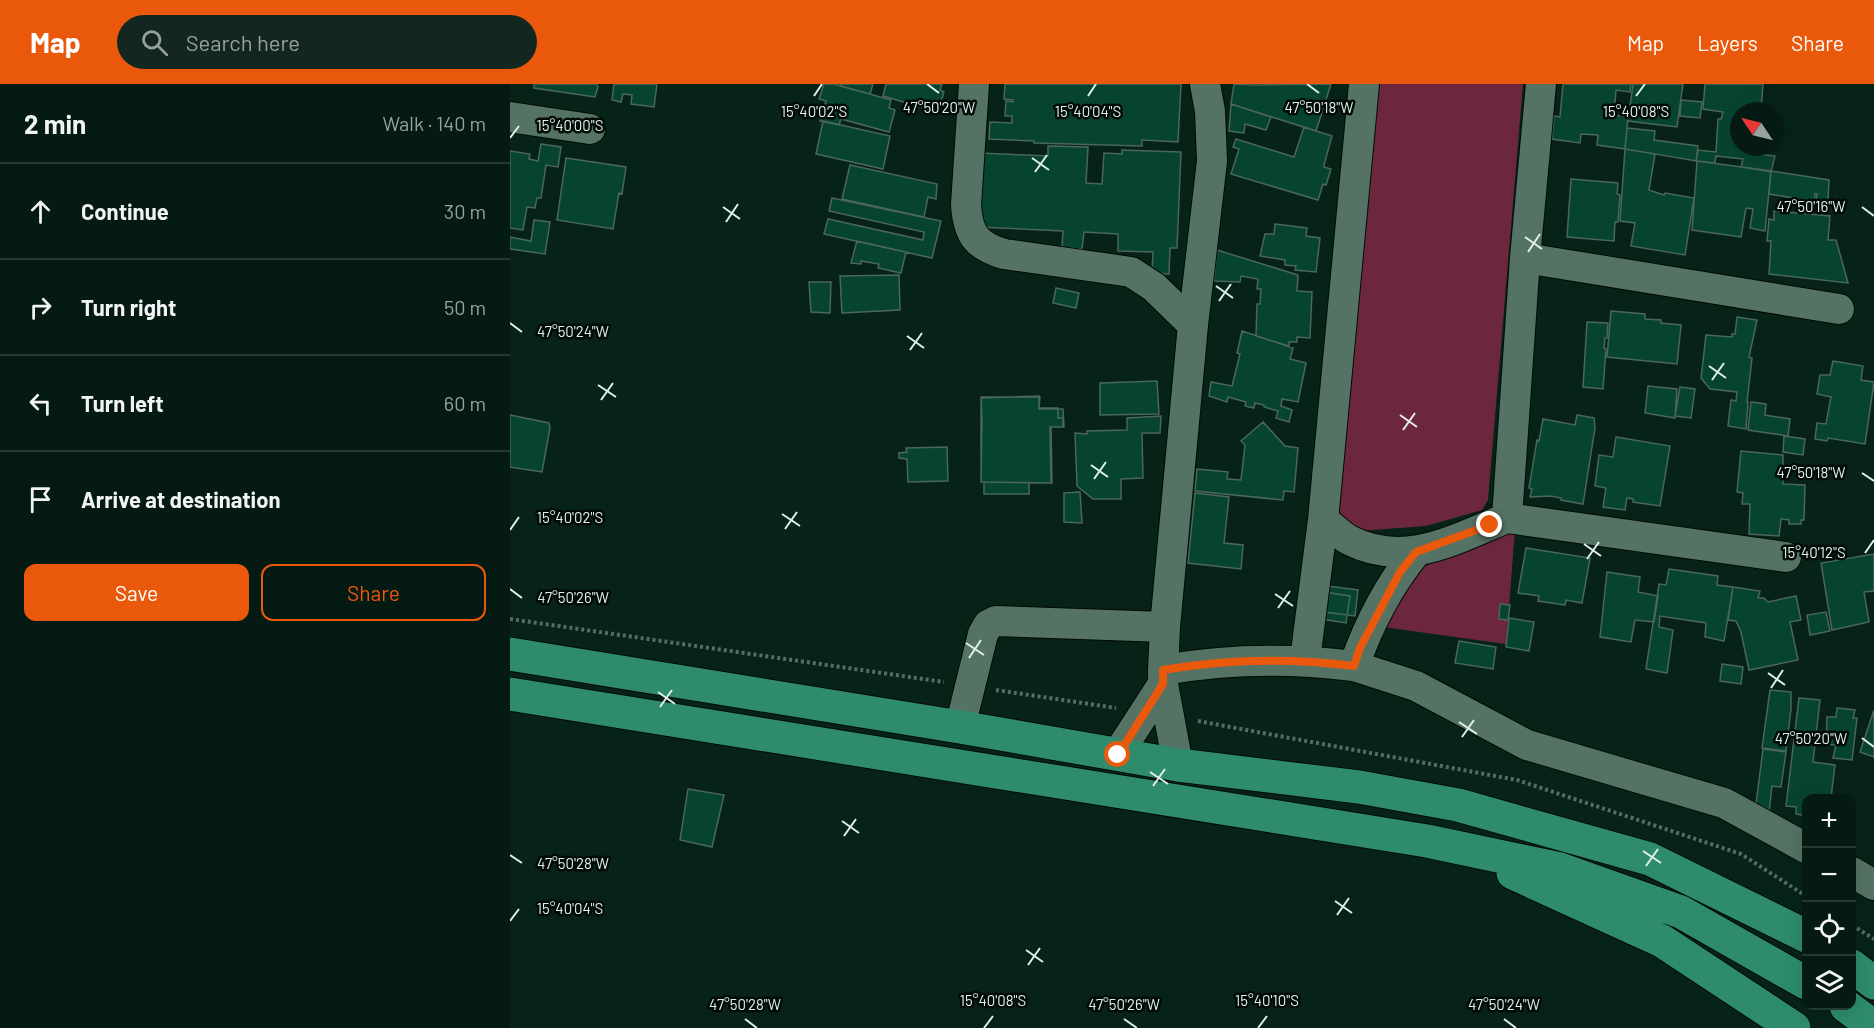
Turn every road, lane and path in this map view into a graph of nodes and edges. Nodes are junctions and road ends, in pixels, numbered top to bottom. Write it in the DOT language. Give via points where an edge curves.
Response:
graph roads {
  1 [pos="974,84"];
  2 [pos="1205,84"];
  3 [pos="1364,84"];
  4 [pos="1541,84"];
  5 [pos="510,117"];
  6 [pos="590,129"];
  7 [pos="1525,258"];
  8 [pos="1839,309"];
  9 [pos="1193,325"];
  10 [pos="1507,518"];
  11 [pos="1323,520"];
  12 [pos="1367,548"];
  13 [pos="1416,552"];
  14 [pos="1786,557"];
  15 [pos="1316,589"];
  16 [pos="1165,627"];
  17 [pos="510,654"];
  18 [pos="1305,660"];
  19 [pos="1354,666"];
  20 [pos="1163,677"];
  21 [pos="510,694"];
  22 [pos="960,727"];
  23 [pos="1118,755"];
  24 [pos="1178,765"];
  25 [pos="1427,841"];
  26 [pos="1802,846"];
  27 [pos="1856,875"];
  28 [pos="1874,885"];
  29 [pos="1856,928"];
  30 [pos="1802,934"];
  31 [pos="1874,939"];
  32 [pos="1856,970"];
  33 [pos="1802,980"];
  34 [pos="1874,983"];
  35 [pos="1852,1010"];
  36 [pos="1874,1027"];
  37 [pos="1794,1028"];
  1 -- 9 [label="street" via="966,205 967,224 977,240 1004,254 1131,272 1154,287"];
  2 -- 9 [label="street" via="1212,161"];
  3 -- 11 [label="street"];
  4 -- 7 [label="street"];
  5 -- 6 [label="street"];
  7 -- 8 [label="street"];
  7 -- 10 [label="street"];
  9 -- 16 [label="street"];
  10 -- 13 [label="street"];
  10 -- 14 [label="street"];
  11 -- 12 [label="street" via="1347,539"];
  11 -- 15 [label="street"];
  12 -- 13 [label="street"];
  12 -- 15 [label="street" via="1329,572"];
  13 -- 19 [label="street" via="1400,572"];
  15 -- 18 [label="street"];
  16 -- 20 [label="street"];
  16 -- 22 [label="street" via="996,621 983,634"];
  17 -- 22 [label="main road"];
  18 -- 19 [label="street"];
  18 -- 20 [label="street" via="1221,663"];
  19 -- 26 [label="street" via="1416,686 1527,745 1724,803"];
  20 -- 23 [label="street"];
  20 -- 24 [label="street"];
  21 -- 25 [label="main road"];
  22 -- 23 [label="main road"];
  23 -- 24 [label="main road"];
  24 -- 30 [label="main road" via="1359,787 1458,805 1650,859"];
  25 -- 33 [label="main road" via="1560,869 1681,912"];
  25 -- 37 [label="main road" via="1510,871 1662,941"];
  27 -- 28 [label="street"];
  29 -- 31 [label="path"];
  32 -- 34 [label="main road"];
  35 -- 36 [label="main road"];
}
